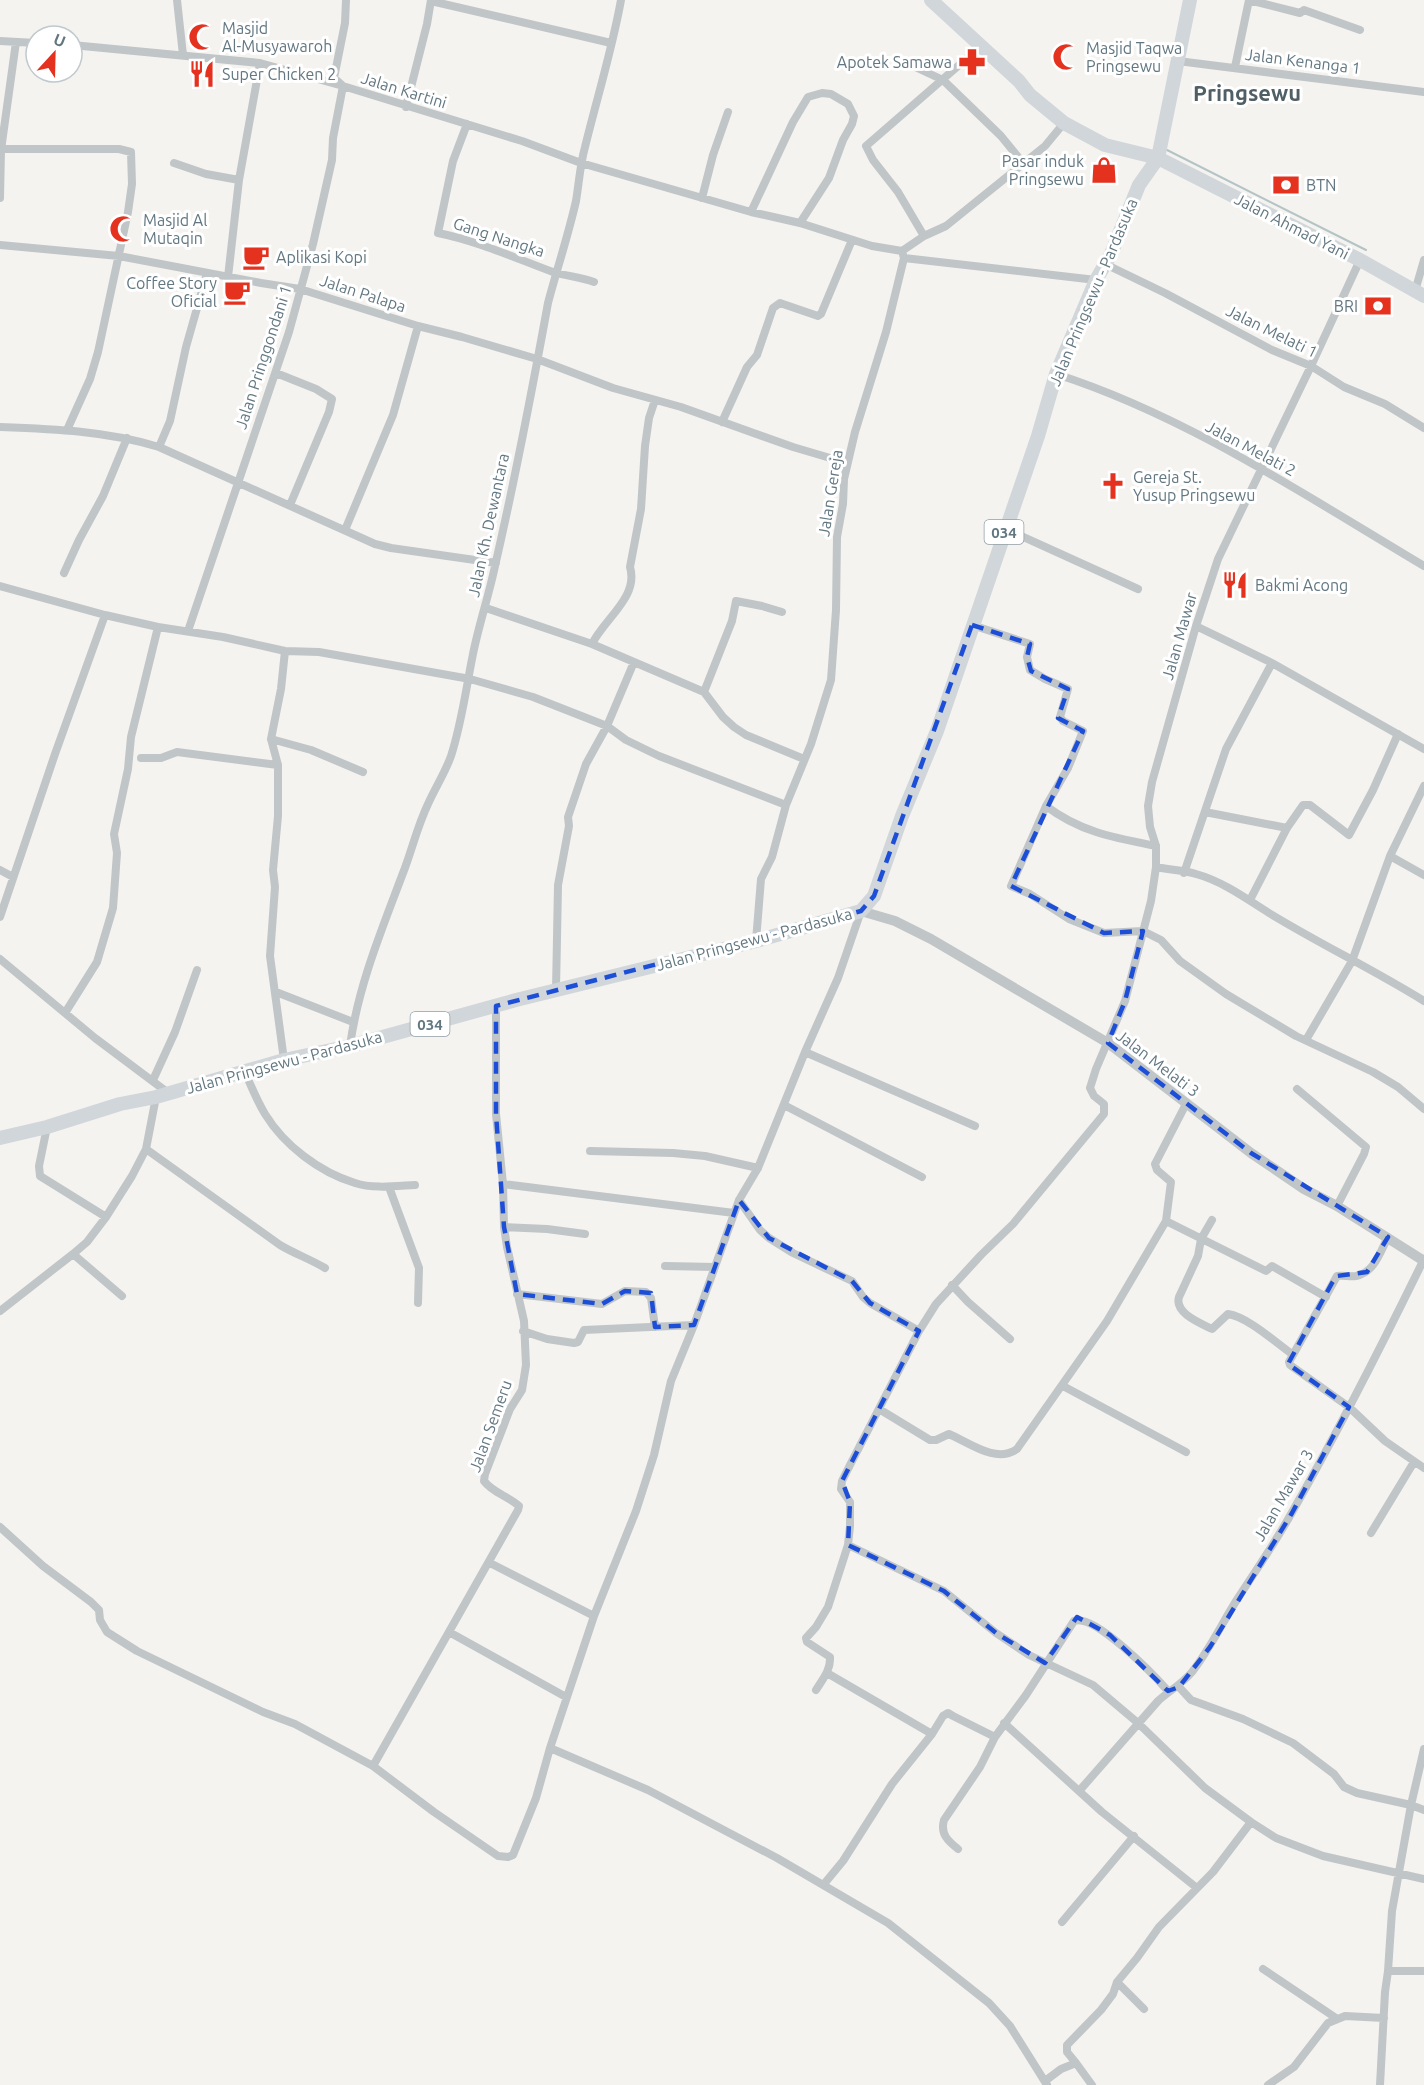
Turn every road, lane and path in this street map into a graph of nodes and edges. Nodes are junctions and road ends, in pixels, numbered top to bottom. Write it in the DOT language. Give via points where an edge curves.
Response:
graph roads {
  1 [pos="177,0"];
  2 [pos="346,0"];
  3 [pos="621,0"];
  4 [pos="931,0"];
  5 [pos="1191,0"];
  6 [pos="1249,0"];
  7 [pos="431,1"];
  8 [pos="1360,30"];
  9 [pos="0,41"];
  10 [pos="16,42"];
  11 [pos="24,42"];
  12 [pos="611,43"];
  13 [pos="84,46"];
  14 [pos="981,46"];
  15 [pos="183,55"];
  16 [pos="898,59"];
  17 [pos="1178,60"];
  18 [pos="260,63"];
  19 [pos="1235,67"];
  20 [pos="944,80"];
  21 [pos="343,86"];
  22 [pos="1424,92"];
  23 [pos="406,107"];
  24 [pos="728,112"];
  25 [pos="1064,123"];
  26 [pos="467,124"];
  27 [pos="1,150"];
  28 [pos="1158,158"];
  29 [pos="174,163"];
  30 [pos="581,163"];
  31 [pos="1023,163"];
  32 [pos="239,180"];
  33 [pos="0,198"];
  34 [pos="702,198"];
  35 [pos="751,212"];
  36 [pos="800,223"];
  37 [pos="924,236"];
  38 [pos="852,240"];
  39 [pos="0,245"];
  40 [pos="903,255"];
  41 [pos="119,256"];
  42 [pos="1360,260"];
  43 [pos="1424,260"];
  44 [pos="1105,264"];
  45 [pos="207,273"];
  46 [pos="556,273"];
  47 [pos="228,277"];
  48 [pos="1096,280"];
  49 [pos="594,282"];
  50 [pos="300,289"];
  51 [pos="1419,294"];
  52 [pos="418,326"];
  53 [pos="537,359"];
  54 [pos="1311,366"];
  55 [pos="276,373"];
  56 [pos="1056,374"];
  57 [pos="655,400"];
  58 [pos="722,422"];
  59 [pos="0,427"];
  60 [pos="1424,428"];
  61 [pos="67,430"];
  62 [pos="127,438"];
  63 [pos="159,447"];
  64 [pos="847,463"];
  65 [pos="1260,469"];
  66 [pos="237,481"];
  67 [pos="290,505"];
  68 [pos="1006,529"];
  69 [pos="345,530"];
  70 [pos="496,563"];
  71 [pos="1424,566"];
  72 [pos="64,573"];
  73 [pos="0,586"];
  74 [pos="1138,589"];
  75 [pos="486,608"];
  76 [pos="782,612"];
  77 [pos="105,615"];
  78 [pos="972,625"];
  79 [pos="1196,626"];
  80 [pos="158,627"];
  81 [pos="188,631"];
  82 [pos="592,644"];
  83 [pos="285,651"];
  84 [pos="633,662"];
  85 [pos="1272,663"];
  86 [pos="470,679"];
  87 [pos="704,692"];
  88 [pos="607,726"];
  89 [pos="1398,734"];
  90 [pos="271,739"];
  91 [pos="1424,749"];
  92 [pos="141,758"];
  93 [pos="804,759"];
  94 [pos="278,765"];
  95 [pos="363,772"];
  96 [pos="1424,786"];
  97 [pos="786,805"];
  98 [pos="1046,806"];
  99 [pos="1205,812"];
  100 [pos="1287,828"];
  101 [pos="1156,846"];
  102 [pos="1390,856"];
  103 [pos="1156,867"];
  104 [pos="0,870"];
  105 [pos="1184,873"];
  106 [pos="1424,875"];
  107 [pos="13,877"];
  108 [pos="1250,900"];
  109 [pos="861,911"];
  110 [pos="0,917"];
  111 [pos="1143,931"];
  112 [pos="756,941"];
  113 [pos="0,959"];
  114 [pos="1352,961"];
  115 [pos="197,970"];
  116 [pos="556,990"];
  117 [pos="276,992"];
  118 [pos="1424,1001"];
  119 [pos="495,1006"];
  120 [pos="65,1013"];
  121 [pos="353,1022"];
  122 [pos="1306,1040"];
  123 [pos="1108,1043"];
  124 [pos="350,1046"];
  125 [pos="805,1052"];
  126 [pos="284,1060"];
  127 [pos="245,1072"];
  128 [pos="153,1080"];
  129 [pos="1297,1089"];
  130 [pos="162,1095"];
  131 [pos="1186,1104"];
  132 [pos="784,1105"];
  133 [pos="1424,1108"];
  134 [pos="975,1126"];
  135 [pos="47,1127"];
  136 [pos="0,1138"];
  137 [pos="146,1149"];
  138 [pos="590,1151"];
  139 [pos="758,1168"];
  140 [pos="922,1178"];
  141 [pos="503,1184"];
  142 [pos="415,1185"];
  143 [pos="389,1187"];
  144 [pos="739,1200"];
  145 [pos="1337,1206"];
  146 [pos="734,1213"];
  147 [pos="106,1217"];
  148 [pos="1212,1220"];
  149 [pos="1166,1221"];
  150 [pos="504,1227"];
  151 [pos="585,1234"];
  152 [pos="1388,1237"];
  153 [pos="1201,1239"];
  154 [pos="73,1254"];
  155 [pos="1424,1260"];
  156 [pos="665,1266"];
  157 [pos="715,1267"];
  158 [pos="325,1268"];
  159 [pos="952,1285"];
  160 [pos="517,1294"];
  161 [pos="122,1296"];
  162 [pos="1326,1297"];
  163 [pos="418,1303"];
  164 [pos="0,1311"];
  165 [pos="694,1325"];
  166 [pos="655,1326"];
  167 [pos="523,1331"];
  168 [pos="920,1331"];
  169 [pos="1010,1339"];
  170 [pos="1292,1354"];
  171 [pos="1063,1386"];
  172 [pos="1349,1407"];
  173 [pos="879,1409"];
  174 [pos="1186,1452"];
  175 [pos="1414,1462"];
  176 [pos="1424,1468"];
  177 [pos="0,1527"];
  178 [pos="1371,1533"];
  179 [pos="848,1545"];
  180 [pos="490,1563"];
  181 [pos="594,1616"];
  182 [pos="449,1632"];
  183 [pos="1045,1663"];
  184 [pos="827,1673"];
  185 [pos="1179,1687"];
  186 [pos="816,1690"];
  187 [pos="1168,1691"];
  188 [pos="566,1697"];
  189 [pos="1004,1723"];
  190 [pos="1138,1723"];
  191 [pos="932,1734"];
  192 [pos="994,1737"];
  193 [pos="550,1748"];
  194 [pos="1424,1749"];
  195 [pos="374,1766"];
  196 [pos="1080,1790"];
  197 [pos="1411,1804"];
  198 [pos="1424,1810"];
  199 [pos="1251,1822"];
  200 [pos="1134,1836"];
  201 [pos="958,1849"];
  202 [pos="1400,1873"];
  203 [pos="1424,1879"];
  204 [pos="824,1884"];
  205 [pos="1197,1888"];
  206 [pos="1062,1922"];
  207 [pos="1263,1969"];
  208 [pos="1388,1971"];
  209 [pos="1424,1971"];
  210 [pos="1117,1982"];
  211 [pos="1144,2009"];
  212 [pos="1336,2018"];
  213 [pos="1384,2018"];
  214 [pos="1076,2063"];
  215 [pos="1046,2083"];
  216 [pos="1092,2085"];
  217 [pos="1268,2085"];
  218 [pos="1380,2085"];
  1 -- 15 [label="street"];
  2 -- 21 [label="street" via="334,78"];
  3 -- 12 [label="street, Jalan Kh. Dewantara"];
  4 -- 14 [label="main road, Jalan Ahmad Yani"];
  5 -- 17 [label="main road"];
  6 -- 8 [label="street" via="1289,11 1304,10"];
  6 -- 19 [label="street"];
  7 -- 12 [label="street"];
  7 -- 23 [label="street"];
  9 -- 10 [label="street"];
  10 -- 11 [label="street"];
  10 -- 27 [label="street"];
  12 -- 30 [label="street, Jalan Kh. Dewantara"];
  13 -- 15 [label="street, Jalan Kartini"];
  14 -- 20 [label="street"];
  14 -- 25 [label="main road, Jalan Ahmad Yani"];
  15 -- 18 [label="street, Jalan Kartini"];
  16 -- 20 [label="street"];
  17 -- 19 [label="street, Jalan Kenanga 1"];
  17 -- 28 [label="main road"];
  18 -- 21 [label="street, Jalan Kartini"];
  18 -- 32 [label="street"];
  19 -- 22 [label="street, Jalan Kenanga 1"];
  20 -- 31 [label="street"];
  20 -- 37 [label="street" via="866,146"];
  21 -- 23 [label="street, Jalan Kartini"];
  21 -- 50 [label="street, Jalan Pringgondani 1" via="332,160"];
  23 -- 26 [label="street, Jalan Kartini"];
  24 -- 34 [label="street"];
  25 -- 28 [label="main road, Jalan Ahmad Yani" via="1105,145"];
  25 -- 31 [label="street" via="1045,146"];
  26 -- 30 [label="street, Jalan Kartini"];
  26 -- 46 [label="street, Gang Nangka" via="453,161 438,233"];
  27 -- 33 [label="street"];
  27 -- 41 [label="street" via="131,152 132,184"];
  28 -- 42 [label="main road, Jalan Ahmad Yani"];
  28 -- 44 [label="main road, Jalan Pringsewu - Pardasuka / 034" via="1139,185"];
  29 -- 32 [label="street"];
  30 -- 34 [label="street, Jalan Kartini"];
  30 -- 46 [label="street, Jalan Kh. Dewantara" via="576,200"];
  31 -- 37 [label="street" via="946,226"];
  32 -- 47 [label="street"];
  34 -- 35 [label="street, Jalan Kartini"];
  35 -- 36 [label="street, Jalan Kartini"];
  35 -- 36 [label="street" via="808,97 831,94 848,104 854,116 829,178"];
  36 -- 38 [label="street, Jalan Kartini"];
  37 -- 40 [label="street"];
  38 -- 40 [label="street, Jalan Kartini"];
  38 -- 58 [label="street" via="821,314 780,303 773,308 757,356 747,367"];
  39 -- 41 [label="street, Jalan Palapa"];
  40 -- 48 [label="street, Jalan Kartini"];
  40 -- 64 [label="street, Jalan Gereja" via="886,332"];
  41 -- 45 [label="street, Jalan Palapa"];
  41 -- 61 [label="street" via="90,379"];
  42 -- 51 [label="main road, Jalan Ahmad Yani"];
  42 -- 54 [label="street, Jalan Mawar"];
  43 -- 51 [label="street"];
  44 -- 48 [label="main road, Jalan Pringsewu - Pardasuka / 034"];
  44 -- 54 [label="street, Jalan Melati 1"];
  45 -- 47 [label="street, Jalan Palapa"];
  45 -- 63 [label="street" via="170,421"];
  46 -- 49 [label="street"];
  46 -- 53 [label="street, Jalan Kh. Dewantara"];
  47 -- 50 [label="street, Jalan Palapa"];
  48 -- 56 [label="main road, Jalan Pringsewu - Pardasuka / 034"];
  50 -- 52 [label="street, Jalan Palapa"];
  50 -- 55 [label="street, Jalan Pringgondani 1"];
  52 -- 53 [label="street, Jalan Palapa"];
  52 -- 69 [label="street" via="393,415"];
  53 -- 57 [label="street, Jalan Palapa"];
  53 -- 70 [label="street, Jalan Kh. Dewantara"];
  54 -- 60 [label="street, Jalan Melati 1"];
  54 -- 65 [label="street, Jalan Mawar"];
  55 -- 66 [label="street, Jalan Pringgondani 1"];
  55 -- 67 [label="street" via="332,399"];
  56 -- 65 [label="street, Jalan Melati 2" via="1133,403"];
  56 -- 68 [label="main road, Jalan Pringsewu - Pardasuka / 034"];
  57 -- 58 [label="street, Jalan Palapa"];
  57 -- 82 [label="street" via="645,446 631,586"];
  58 -- 64 [label="street, Jalan Palapa"];
  59 -- 61 [label="street"];
  61 -- 62 [label="street"];
  62 -- 63 [label="street"];
  62 -- 72 [label="street"];
  63 -- 66 [label="street"];
  64 -- 93 [label="street, Jalan Gereja" via="837,537 831,680"];
  65 -- 71 [label="street, Jalan Melati 2"];
  65 -- 79 [label="street, Jalan Mawar" via="1218,559"];
  66 -- 67 [label="street"];
  66 -- 81 [label="street, Jalan Pringgondani 1"];
  67 -- 69 [label="street"];
  68 -- 74 [label="street"];
  68 -- 78 [label="main road, Jalan Pringsewu - Pardasuka / 034"];
  69 -- 70 [label="street" via="391,549"];
  70 -- 75 [label="street, Jalan Kh. Dewantara"];
  73 -- 77 [label="street"];
  75 -- 82 [label="street"];
  75 -- 86 [label="street, Jalan Kh. Dewantara"];
  76 -- 87 [label="street" via="736,601"];
  77 -- 80 [label="street"];
  77 -- 107 [label="street"];
  78 -- 98 [label="street" via="1030,644 1030,670 1068,688 1060,717 1083,731"];
  78 -- 109 [label="main road, Jalan Pringsewu - Pardasuka / 034" via="937,731 874,896"];
  79 -- 85 [label="street"];
  79 -- 101 [label="street, Jalan Mawar" via="1150,794 1150,827"];
  80 -- 81 [label="street"];
  80 -- 120 [label="street" via="131,736 114,834 117,853 113,908 97,962"];
  81 -- 83 [label="street"];
  82 -- 84 [label="street"];
  83 -- 86 [label="street" via="319,652"];
  83 -- 90 [label="street"];
  84 -- 87 [label="street"];
  84 -- 88 [label="street"];
  85 -- 89 [label="street"];
  85 -- 99 [label="street" via="1226,749"];
  86 -- 88 [label="street" via="533,697"];
  86 -- 121 [label="street, Jalan Kh. Dewantara" via="451,757 413,840"];
  87 -- 93 [label="street" via="740,731"];
  88 -- 97 [label="street" via="659,756"];
  88 -- 116 [label="street" via="586,764 568,817 558,885"];
  89 -- 91 [label="street"];
  89 -- 100 [label="street" via="1349,835 1310,805 1303,804"];
  90 -- 94 [label="street"];
  90 -- 95 [label="street" via="311,750"];
  92 -- 94 [label="street" via="161,758 177,752"];
  93 -- 97 [label="street, Jalan Gereja"];
  94 -- 117 [label="street" via="270,956"];
  96 -- 102 [label="street"];
  97 -- 112 [label="street, Jalan Gereja" via="772,857 761,879"];
  98 -- 101 [label="street" via="1088,831"];
  98 -- 111 [label="street" via="1011,886 1069,919 1104,933"];
  99 -- 100 [label="street"];
  99 -- 105 [label="street"];
  100 -- 108 [label="street"];
  101 -- 103 [label="street, Jalan Mawar"];
  102 -- 106 [label="street"];
  102 -- 114 [label="street"];
  103 -- 105 [label="street"];
  103 -- 111 [label="street, Jalan Mawar"];
  104 -- 107 [label="street"];
  105 -- 108 [label="street" via="1196,874"];
  107 -- 110 [label="street"];
  108 -- 114 [label="street"];
  109 -- 112 [label="main road, Jalan Pringsewu - Pardasuka / 034"];
  109 -- 123 [label="street, Jalan Melati 3" via="895,921 931,939"];
  109 -- 125 [label="street" via="838,978"];
  111 -- 122 [label="street" via="1161,940 1180,961 1209,982"];
  111 -- 123 [label="street, Jalan Mawar" via="1125,1001"];
  112 -- 116 [label="main road, Jalan Pringsewu - Pardasuka / 034"];
  113 -- 120 [label="street"];
  114 -- 118 [label="street"];
  114 -- 122 [label="street"];
  115 -- 128 [label="street"];
  116 -- 119 [label="main road, Jalan Pringsewu - Pardasuka / 034"];
  117 -- 121 [label="street"];
  117 -- 126 [label="street"];
  119 -- 124 [label="main road, Jalan Pringsewu - Pardasuka / 034"];
  119 -- 141 [label="street, Jalan Semeru" via="496,1114"];
  120 -- 128 [label="street"];
  121 -- 124 [label="street, Jalan Kh. Dewantara"];
  122 -- 133 [label="street" via="1373,1072"];
  123 -- 131 [label="street, Jalan Melati 3"];
  123 -- 159 [label="street, Jalan Mawar" via="1090,1088 1104,1104 1104,1114 1012,1224"];
  124 -- 126 [label="main road, Jalan Pringsewu - Pardasuka / 034"];
  125 -- 132 [label="street"];
  125 -- 134 [label="street"];
  126 -- 127 [label="main road, Jalan Pringsewu - Pardasuka / 034"];
  127 -- 130 [label="main road, Jalan Pringsewu - Pardasuka / 034"];
  127 -- 143 [label="street" via="281,1137 308,1159 356,1184"];
  128 -- 130 [label="street"];
  129 -- 145 [label="street" via="1366,1147"];
  130 -- 135 [label="main road, Jalan Pringsewu - Pardasuka / 034"];
  130 -- 137 [label="street"];
  131 -- 145 [label="street, Jalan Melati 3" via="1288,1178"];
  131 -- 149 [label="street" via="1155,1164 1171,1182"];
  132 -- 139 [label="street"];
  132 -- 140 [label="street"];
  135 -- 136 [label="main road, Jalan Pringsewu - Pardasuka / 034"];
  135 -- 147 [label="street" via="40,1176"];
  137 -- 147 [label="street"];
  137 -- 158 [label="street" via="280,1245"];
  138 -- 139 [label="street" via="705,1156"];
  139 -- 144 [label="street"];
  141 -- 146 [label="street"];
  141 -- 150 [label="street, Jalan Semeru"];
  142 -- 143 [label="street"];
  143 -- 163 [label="street" via="419,1268"];
  144 -- 146 [label="street"];
  144 -- 168 [label="street" via="769,1238 852,1281 870,1303"];
  145 -- 152 [label="street, Jalan Melati 3"];
  146 -- 157 [label="street"];
  147 -- 154 [label="street"];
  148 -- 153 [label="street"];
  149 -- 153 [label="street"];
  149 -- 171 [label="street"];
  150 -- 151 [label="street"];
  150 -- 160 [label="street, Jalan Semeru"];
  152 -- 155 [label="street, Jalan Melati 3"];
  152 -- 162 [label="street" via="1367,1272 1337,1276"];
  153 -- 162 [label="street" via="1266,1271 1272,1266"];
  153 -- 170 [label="street" via="1198,1256 1177,1302 1179,1307 1212,1329 1228,1314 1233,1315"];
  154 -- 161 [label="street"];
  154 -- 164 [label="street"];
  155 -- 172 [label="street, Jalan Mawar 3"];
  156 -- 157 [label="street"];
  157 -- 165 [label="street"];
  159 -- 168 [label="street"];
  159 -- 169 [label="street"];
  160 -- 166 [label="street" via="602,1304 625,1291 646,1292 651,1298"];
  160 -- 167 [label="street, Jalan Semeru"];
  162 -- 170 [label="street"];
  165 -- 166 [label="street"];
  165 -- 181 [label="street" via="671,1381 636,1511"];
  166 -- 167 [label="street" via="584,1330 574,1343"];
  167 -- 180 [label="street, Jalan Semeru" via="526,1365 522,1390 510,1409 484,1481 519,1506"];
  168 -- 173 [label="street"];
  170 -- 172 [label="street" via="1290,1365"];
  171 -- 173 [label="street" via="1010,1454 991,1454 949,1434 936,1440 925,1438"];
  171 -- 174 [label="street"];
  172 -- 175 [label="street"];
  172 -- 185 [label="street, Jalan Mawar 3" via="1281,1531 1210,1647"];
  173 -- 179 [label="street" via="842,1481 841,1489 850,1502"];
  175 -- 176 [label="street"];
  175 -- 178 [label="street"];
  177 -- 195 [label="street" via="91,1602 99,1610 107,1632 137,1651 295,1724"];
  179 -- 183 [label="street" via="944,1591 996,1633"];
  179 -- 184 [label="street" via="828,1607 806,1638 830,1657"];
  180 -- 181 [label="street"];
  180 -- 182 [label="street, Jalan Semeru"];
  181 -- 188 [label="street"];
  182 -- 188 [label="street"];
  182 -- 195 [label="street, Jalan Semeru"];
  183 -- 187 [label="street" via="1074,1621 1082,1620 1110,1635"];
  183 -- 189 [label="street"];
  183 -- 190 [label="street" via="1093,1685"];
  184 -- 186 [label="street"];
  184 -- 191 [label="street"];
  185 -- 187 [label="street"];
  185 -- 197 [label="street" via="1191,1700 1293,1743 1349,1789"];
  187 -- 190 [label="street"];
  188 -- 193 [label="street"];
  189 -- 192 [label="street"];
  189 -- 196 [label="street"];
  190 -- 196 [label="street"];
  190 -- 199 [label="street" via="1204,1788"];
  191 -- 192 [label="street" via="948,1713"];
  191 -- 204 [label="street"];
  192 -- 201 [label="street" via="980,1767 944,1820 942,1829 947,1841"];
  193 -- 195 [label="street" via="536,1798 513,1855 508,1857 498,1856"];
  193 -- 204 [label="street" via="648,1790"];
  194 -- 197 [label="street"];
  196 -- 200 [label="street"];
  197 -- 198 [label="street"];
  197 -- 202 [label="street"];
  199 -- 202 [label="street" via="1296,1847"];
  199 -- 205 [label="street"];
  200 -- 205 [label="street"];
  200 -- 206 [label="street"];
  202 -- 203 [label="street"];
  202 -- 208 [label="street" via="1392,1911"];
  204 -- 215 [label="street" via="888,1923 989,2003 1010,2026"];
  205 -- 210 [label="street" via="1159,1927"];
  207 -- 212 [label="street"];
  208 -- 209 [label="street"];
  208 -- 213 [label="street"];
  210 -- 211 [label="street"];
  210 -- 214 [label="street" via="1101,2010 1067,2045 1067,2052"];
  212 -- 213 [label="street"];
  212 -- 217 [label="street" via="1322,2028 1294,2067"];
  213 -- 218 [label="street"];
  214 -- 215 [label="street" via="1061,2069"];
  214 -- 216 [label="street"];
}
